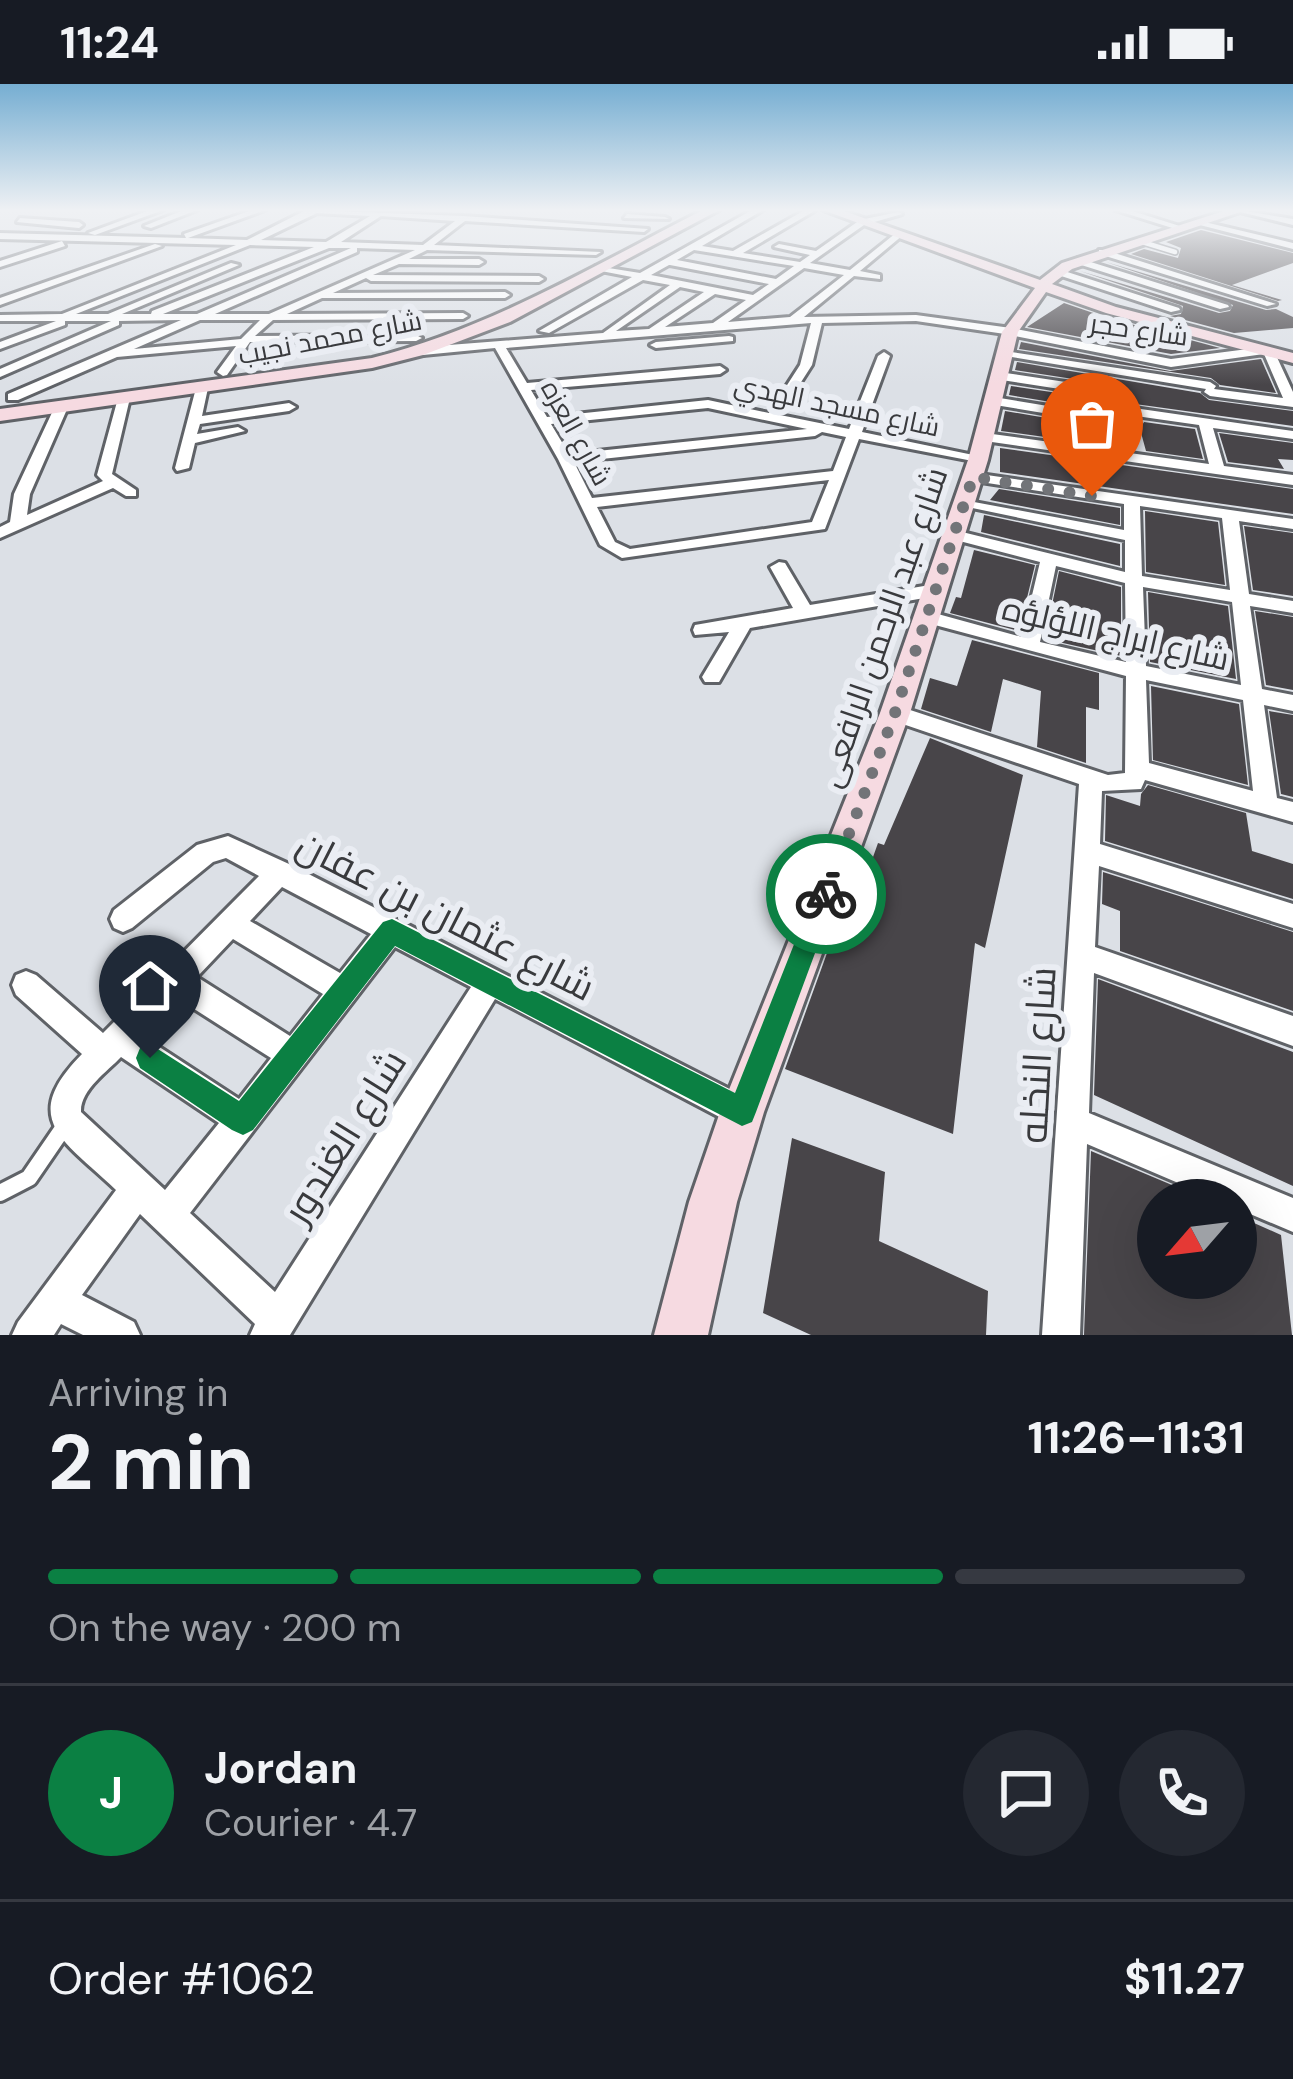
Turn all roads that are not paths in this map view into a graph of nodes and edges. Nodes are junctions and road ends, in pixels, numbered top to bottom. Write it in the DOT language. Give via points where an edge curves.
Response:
graph roads {
  1 [pos="59,268"];
  2 [pos="96,268"];
  3 [pos="151,268"];
  4 [pos="184,268"];
  5 [pos="204,268"];
  6 [pos="226,268"];
  7 [pos="264,268"];
  8 [pos="309,268"];
  9 [pos="380,268"];
  10 [pos="561,268"];
  11 [pos="587,268"];
  12 [pos="615,268"];
  13 [pos="659,268"];
  14 [pos="687,268"];
  15 [pos="703,268"];
  16 [pos="794,268"];
  17 [pos="815,268"];
  18 [pos="857,268"];
  19 [pos="1070,268"];
  20 [pos="1071,268"];
  21 [pos="1072,268"];
  22 [pos="1072,268"];
  23 [pos="222,270"];
  24 [pos="48,272"];
  25 [pos="255,272"];
  26 [pos="300,272"];
  27 [pos="851,273"];
  28 [pos="626,274"];
  29 [pos="166,275"];
  30 [pos="72,277"];
  31 [pos="327,277"];
  32 [pos="644,277"];
  33 [pos="877,277"];
  34 [pos="358,278"];
  35 [pos="199,279"];
  36 [pos="539,279"];
  37 [pos="232,282"];
  38 [pos="776,282"];
  39 [pos="672,283"];
  40 [pos="270,284"];
  41 [pos="177,288"];
  42 [pos="560,288"];
  43 [pos="129,290"];
  44 [pos="302,291"];
  45 [pos="712,291"];
  46 [pos="207,292"];
  47 [pos="590,294"];
  48 [pos="3,296"];
  49 [pos="240,296"];
  50 [pos="319,296"];
  51 [pos="609,297"];
  52 [pos="108,298"];
  53 [pos="752,298"];
  54 [pos="148,299"];
  55 [pos="512,302"];
  56 [pos="274,303"];
  57 [pos="178,304"];
  58 [pos="1271,304"];
  59 [pos="1224,307"];
  60 [pos="1175,310"];
  61 [pos="383,316"];
  62 [pos="463,316"];
  63 [pos="550,316"];
  64 [pos="189,317"];
  65 [pos="229,317"];
  66 [pos="270,317"];
  67 [pos="320,317"];
  68 [pos="26,318"];
  69 [pos="56,318"];
  70 [pos="72,318"];
  71 [pos="101,318"];
  72 [pos="128,318"];
  73 [pos="144,318"];
  74 [pos="566,319"];
  75 [pos="4,320"];
  76 [pos="793,320"];
  77 [pos="818,320"];
  78 [pos="734,324"];
  79 [pos="717,326"];
  80 [pos="544,331"];
  81 [pos="654,331"];
  82 [pos="362,335"];
  83 [pos="602,336"];
  84 [pos="305,337"];
  85 [pos="729,339"];
  86 [pos="246,340"];
  87 [pos="565,340"];
  88 [pos="420,345"];
  89 [pos="0,346"];
  90 [pos="180,349"];
  91 [pos="500,350"];
  92 [pos="1266,352"];
  93 [pos="105,355"];
  94 [pos="884,356"];
  95 [pos="1140,358"];
  96 [pos="1293,358"];
  97 [pos="1004,359"];
  98 [pos="1205,361"];
  99 [pos="720,370"];
  100 [pos="0,374"];
  101 [pos="235,375"];
  102 [pos="1138,375"];
  103 [pos="523,387"];
  104 [pos="202,388"];
  105 [pos="1092,390"];
  106 [pos="119,394"];
  107 [pos="1211,394"];
  108 [pos="6,398"];
  109 [pos="1292,403"];
  110 [pos="708,404"];
  111 [pos="61,407"];
  112 [pos="289,407"];
  113 [pos="0,415"];
  114 [pos="773,416"];
  115 [pos="1134,418"];
  116 [pos="193,421"];
  117 [pos="543,421"];
  118 [pos="1205,422"];
  119 [pos="847,430"];
  120 [pos="238,431"];
  121 [pos="1292,437"];
  122 [pos="187,440"];
  123 [pos="727,442"];
  124 [pos="1129,459"];
  125 [pos="566,460"];
  126 [pos="182,468"];
  127 [pos="975,469"];
  128 [pos="1218,470"];
  129 [pos="835,475"];
  130 [pos="1293,480"];
  131 [pos="113,482"];
  132 [pos="131,493"];
  133 [pos="1132,502"];
  134 [pos="587,503"];
  135 [pos="1230,516"];
  136 [pos="19,524"];
  137 [pos="1293,524"];
  138 [pos="0,533"];
  139 [pos="954,535"];
  140 [pos="1133,537"];
  141 [pos="1049,561"];
  142 [pos="779,567"];
  143 [pos="1134,580"];
  144 [pos="1239,598"];
  145 [pos="931,604"];
  146 [pos="1293,607"];
  147 [pos="806,613"];
  148 [pos="743,624"];
  149 [pos="702,630"];
  150 [pos="1029,646"];
  151 [pos="1136,672"];
  152 [pos="712,677"];
  153 [pos="1254,695"];
  154 [pos="1293,703"];
  155 [pos="895,713"];
  156 [pos="1138,769"];
  157 [pos="1091,778"];
  158 [pos="1266,805"];
  159 [pos="1293,812"];
  160 [pos="1087,850"];
  161 [pos="280,872"];
  162 [pos="1293,916"];
  163 [pos="123,919"];
  164 [pos="230,923"];
  165 [pos="392,931"];
  166 [pos="1082,955"];
  167 [pos="175,980"];
  168 [pos="490,982"];
  169 [pos="26,985"];
  170 [pos="344,991"];
  171 [pos="1293,1031"];
  172 [pos="111,1045"];
  173 [pos="293,1055"];
  174 [pos="742,1112"];
  175 [pos="243,1120"];
  176 [pos="68,1122"];
  177 [pos="1072,1122"];
  178 [pos="137,1190"];
  179 [pos="0,1193"];
  180 [pos="1292,1215"];
  181 [pos="166,1216"];
  182 [pos="1293,1225"];
  183 [pos="56,1301"];
  184 [pos="274,1327"];
  185 [pos="31,1335"];
  186 [pos="121,1335"];
  187 [pos="681,1335"];
  188 [pos="1061,1335"];
  1 -- 24 [label="street"];
  2 -- 30 [label="street"];
  3 -- 68 [label="street"];
  4 -- 29 [label="street"];
  5 -- 23 [label="street"];
  6 -- 23 [label="street"];
  7 -- 25 [label="street"];
  8 -- 26 [label="street"];
  9 -- 34 [label="street"];
  10 -- 36 [label="street, شارع محمد نجيب"];
  11 -- 42 [label="street, شارع محمد نجيب"];
  12 -- 28 [label="street"];
  13 -- 32 [label="street"];
  14 -- 39 [label="street"];
  15 -- 38 [label="street"];
  16 -- 38 [label="street"];
  17 -- 27 [label="street"];
  18 -- 27 [label="street"];
  19 -- 92 [label="street" via="1138,319"];
  19 -- 97 [label="street, شارع عبد الرحمن الرافعى"];
  20 -- 60 [label="street"];
  21 -- 58 [label="street"];
  22 -- 59 [label="street"];
  23 -- 25 [label="street"];
  23 -- 35 [label="street"];
  24 -- 30 [label="street"];
  24 -- 48 [label="street"];
  25 -- 37 [label="street"];
  26 -- 31 [label="street"];
  26 -- 40 [label="street"];
  27 -- 33 [label="street"];
  27 -- 76 [label="street"];
  28 -- 32 [label="street"];
  28 -- 47 [label="street"];
  29 -- 35 [label="street"];
  29 -- 43 [label="street"];
  30 -- 48 [label="street"];
  32 -- 39 [label="street"];
  32 -- 51 [label="street"];
  34 -- 36 [label="street"];
  34 -- 50 [label="street"];
  35 -- 37 [label="street"];
  35 -- 41 [label="street"];
  36 -- 55 [label="street, شارع محمد نجيب"];
  37 -- 46 [label="street"];
  38 -- 53 [label="street"];
  39 -- 45 [label="street"];
  39 -- 83 [label="street"];
  40 -- 44 [label="street"];
  40 -- 49 [label="street"];
  41 -- 46 [label="street"];
  41 -- 54 [label="street"];
  42 -- 47 [label="street"];
  42 -- 55 [label="street, شارع محمد نجيب"];
  43 -- 52 [label="street"];
  43 -- 54 [label="street"];
  45 -- 53 [label="street"];
  45 -- 81 [label="street"];
  46 -- 57 [label="street"];
  47 -- 51 [label="street"];
  47 -- 63 [label="street"];
  49 -- 56 [label="street"];
  49 -- 64 [label="street"];
  50 -- 55 [label="street"];
  50 -- 66 [label="street"];
  51 -- 74 [label="street"];
  52 -- 54 [label="street"];
  52 -- 69 [label="street"];
  53 -- 79 [label="street"];
  54 -- 57 [label="street"];
  54 -- 71 [label="street"];
  55 -- 62 [label="street, شارع محمد نجيب"];
  55 -- 63 [label="street"];
  55 -- 88 [label="street, شارع محمد نجيب"];
  57 -- 73 [label="street"];
  61 -- 62 [label="street"];
  61 -- 67 [label="street"];
  61 -- 82 [label="street"];
  62 -- 88 [label="street, شارع محمد نجيب"];
  63 -- 74 [label="street"];
  63 -- 91 [label="street"];
  64 -- 65 [label="street"];
  64 -- 73 [label="street"];
  64 -- 93 [label="street"];
  65 -- 66 [label="street"];
  65 -- 90 [label="street"];
  66 -- 67 [label="street"];
  66 -- 86 [label="street"];
  67 -- 84 [label="street"];
  68 -- 69 [label="street"];
  68 -- 75 [label="street"];
  69 -- 70 [label="street"];
  70 -- 71 [label="street"];
  70 -- 89 [label="street"];
  71 -- 72 [label="street"];
  72 -- 73 [label="street"];
  72 -- 100 [label="street"];
  74 -- 80 [label="street"];
  74 -- 87 [label="street" via="590,320"];
  76 -- 77 [label="street"];
  76 -- 78 [label="street"];
  77 -- 97 [label="street" via="916,318"];
  77 -- 114 [label="street" via="806,365"];
  78 -- 79 [label="street"];
  78 -- 85 [label="street"];
  79 -- 81 [label="street"];
  81 -- 83 [label="street"];
  82 -- 84 [label="street"];
  82 -- 88 [label="street"];
  83 -- 87 [label="street"];
  84 -- 86 [label="street"];
  85 -- 91 [label="street"];
  85 -- 99 [label="street"];
  86 -- 90 [label="street"];
  86 -- 101 [label="street"];
  87 -- 91 [label="street"];
  88 -- 91 [label="street"];
  88 -- 101 [label="street, شارع محمد نجيب"];
  90 -- 93 [label="street"];
  91 -- 103 [label="street, شارع العزه"];
  92 -- 96 [label="street"];
  92 -- 98 [label="street, شارع حجر"];
  92 -- 109 [label="street"];
  93 -- 108 [label="street"];
  94 -- 119 [label="street"];
  95 -- 97 [label="street, شارع حجر"];
  95 -- 98 [label="street, شارع حجر"];
  95 -- 102 [label="street"];
  97 -- 102 [label="street"];
  97 -- 105 [label="street"];
  97 -- 115 [label="street"];
  97 -- 127 [label="street, شارع عبد الرحمن الرافعى"];
  98 -- 107 [label="street"];
  99 -- 103 [label="street"];
  99 -- 110 [label="street"];
  101 -- 104 [label="street, شارع محمد نجيب"];
  101 -- 106 [label="street, شارع محمد نجيب"];
  102 -- 107 [label="street"];
  102 -- 115 [label="street"];
  103 -- 117 [label="street, شارع العزه"];
  104 -- 106 [label="street, شارع محمد نجيب"];
  104 -- 116 [label="street"];
  106 -- 108 [label="street, شارع محمد نجيب"];
  106 -- 111 [label="street, شارع محمد نجيب"];
  106 -- 131 [label="street" via="104,470"];
  107 -- 109 [label="street"];
  110 -- 114 [label="street, شارع مسجد الهدي"];
  110 -- 117 [label="street, شارع مسجد الهدي"];
  110 -- 123 [label="street"];
  111 -- 113 [label="street, شارع محمد نجيب"];
  111 -- 136 [label="street" via="22,494"];
  112 -- 116 [label="street"];
  114 -- 119 [label="street, شارع مسجد الهدي"];
  115 -- 118 [label="street"];
  115 -- 124 [label="street"];
  116 -- 122 [label="street"];
  117 -- 125 [label="street, شارع العزه"];
  118 -- 121 [label="street"];
  118 -- 128 [label="street"];
  119 -- 123 [label="street"];
  119 -- 127 [label="street, شارع مسجد الهدي"];
  119 -- 129 [label="street"];
  120 -- 122 [label="street"];
  122 -- 126 [label="street"];
  123 -- 125 [label="street"];
  124 -- 127 [label="street"];
  124 -- 128 [label="street"];
  125 -- 134 [label="street, شارع العزه"];
  127 -- 133 [label="street"];
  127 -- 139 [label="street, شارع عبد الرحمن الرافعى"];
  127 -- 140 [label="street"];
  128 -- 130 [label="street"];
  129 -- 134 [label="street"];
  129 -- 134 [label="street, شارع العزه" via="814,528 628,554 608,545"];
  131 -- 132 [label="street"];
  131 -- 136 [label="street"];
  133 -- 135 [label="street"];
  133 -- 140 [label="street"];
  135 -- 137 [label="street"];
  135 -- 144 [label="street"];
  136 -- 138 [label="street"];
  139 -- 141 [label="street"];
  139 -- 145 [label="street, شارع عبد الرحمن الرافعى"];
  140 -- 143 [label="street"];
  141 -- 143 [label="street"];
  141 -- 150 [label="street"];
  142 -- 147 [label="street"];
  143 -- 144 [label="street"];
  143 -- 151 [label="street"];
  144 -- 146 [label="street"];
  144 -- 153 [label="street"];
  145 -- 147 [label="street"];
  145 -- 150 [label="street, شارع ابراج اللؤلؤه"];
  145 -- 155 [label="street, شارع عبد الرحمن الرافعى"];
  147 -- 148 [label="street"];
  148 -- 149 [label="street"];
  148 -- 152 [label="street"];
  150 -- 151 [label="street, شارع ابراج اللؤلؤه"];
  151 -- 153 [label="street, شارع ابراج اللؤلؤه"];
  151 -- 156 [label="street"];
  153 -- 154 [label="street, شارع ابراج اللؤلؤه"];
  153 -- 158 [label="street"];
  155 -- 157 [label="street"];
  155 -- 174 [label="street, شارع عبد الرحمن الرافعى"];
  156 -- 157 [label="street" via="1129,785"];
  156 -- 158 [label="street"];
  157 -- 160 [label="street, شارع النخله"];
  158 -- 159 [label="street"];
  160 -- 162 [label="street"];
  160 -- 166 [label="street, شارع النخله"];
  161 -- 163 [label="street, شارع عثمان بن عفان" via="218,848"];
  161 -- 164 [label="street"];
  161 -- 165 [label="street, شارع عثمان بن عفان"];
  164 -- 167 [label="street"];
  164 -- 170 [label="street"];
  165 -- 168 [label="street, شارع عثمان بن عفان"];
  165 -- 170 [label="street"];
  166 -- 171 [label="street"];
  166 -- 177 [label="street, شارع النخله"];
  167 -- 172 [label="street"];
  167 -- 173 [label="street"];
  168 -- 174 [label="street, شارع عثمان بن عفان"];
  168 -- 184 [label="street, شارع الغندور"];
  169 -- 172 [label="street"];
  170 -- 173 [label="street"];
  172 -- 175 [label="street"];
  172 -- 176 [label="street" via="64,1099"];
  173 -- 175 [label="street"];
  174 -- 187 [label="street, شارع عبد الرحمن الرافعى"];
  175 -- 181 [label="street"];
  176 -- 178 [label="street"];
  176 -- 179 [label="lane" via="24,1185"];
  177 -- 180 [label="street"];
  177 -- 188 [label="street, شارع النخله"];
  178 -- 181 [label="street"];
  178 -- 183 [label="street"];
  180 -- 182 [label="street"];
  181 -- 184 [label="street"];
  183 -- 185 [label="street"];
  183 -- 186 [label="street"];
}
